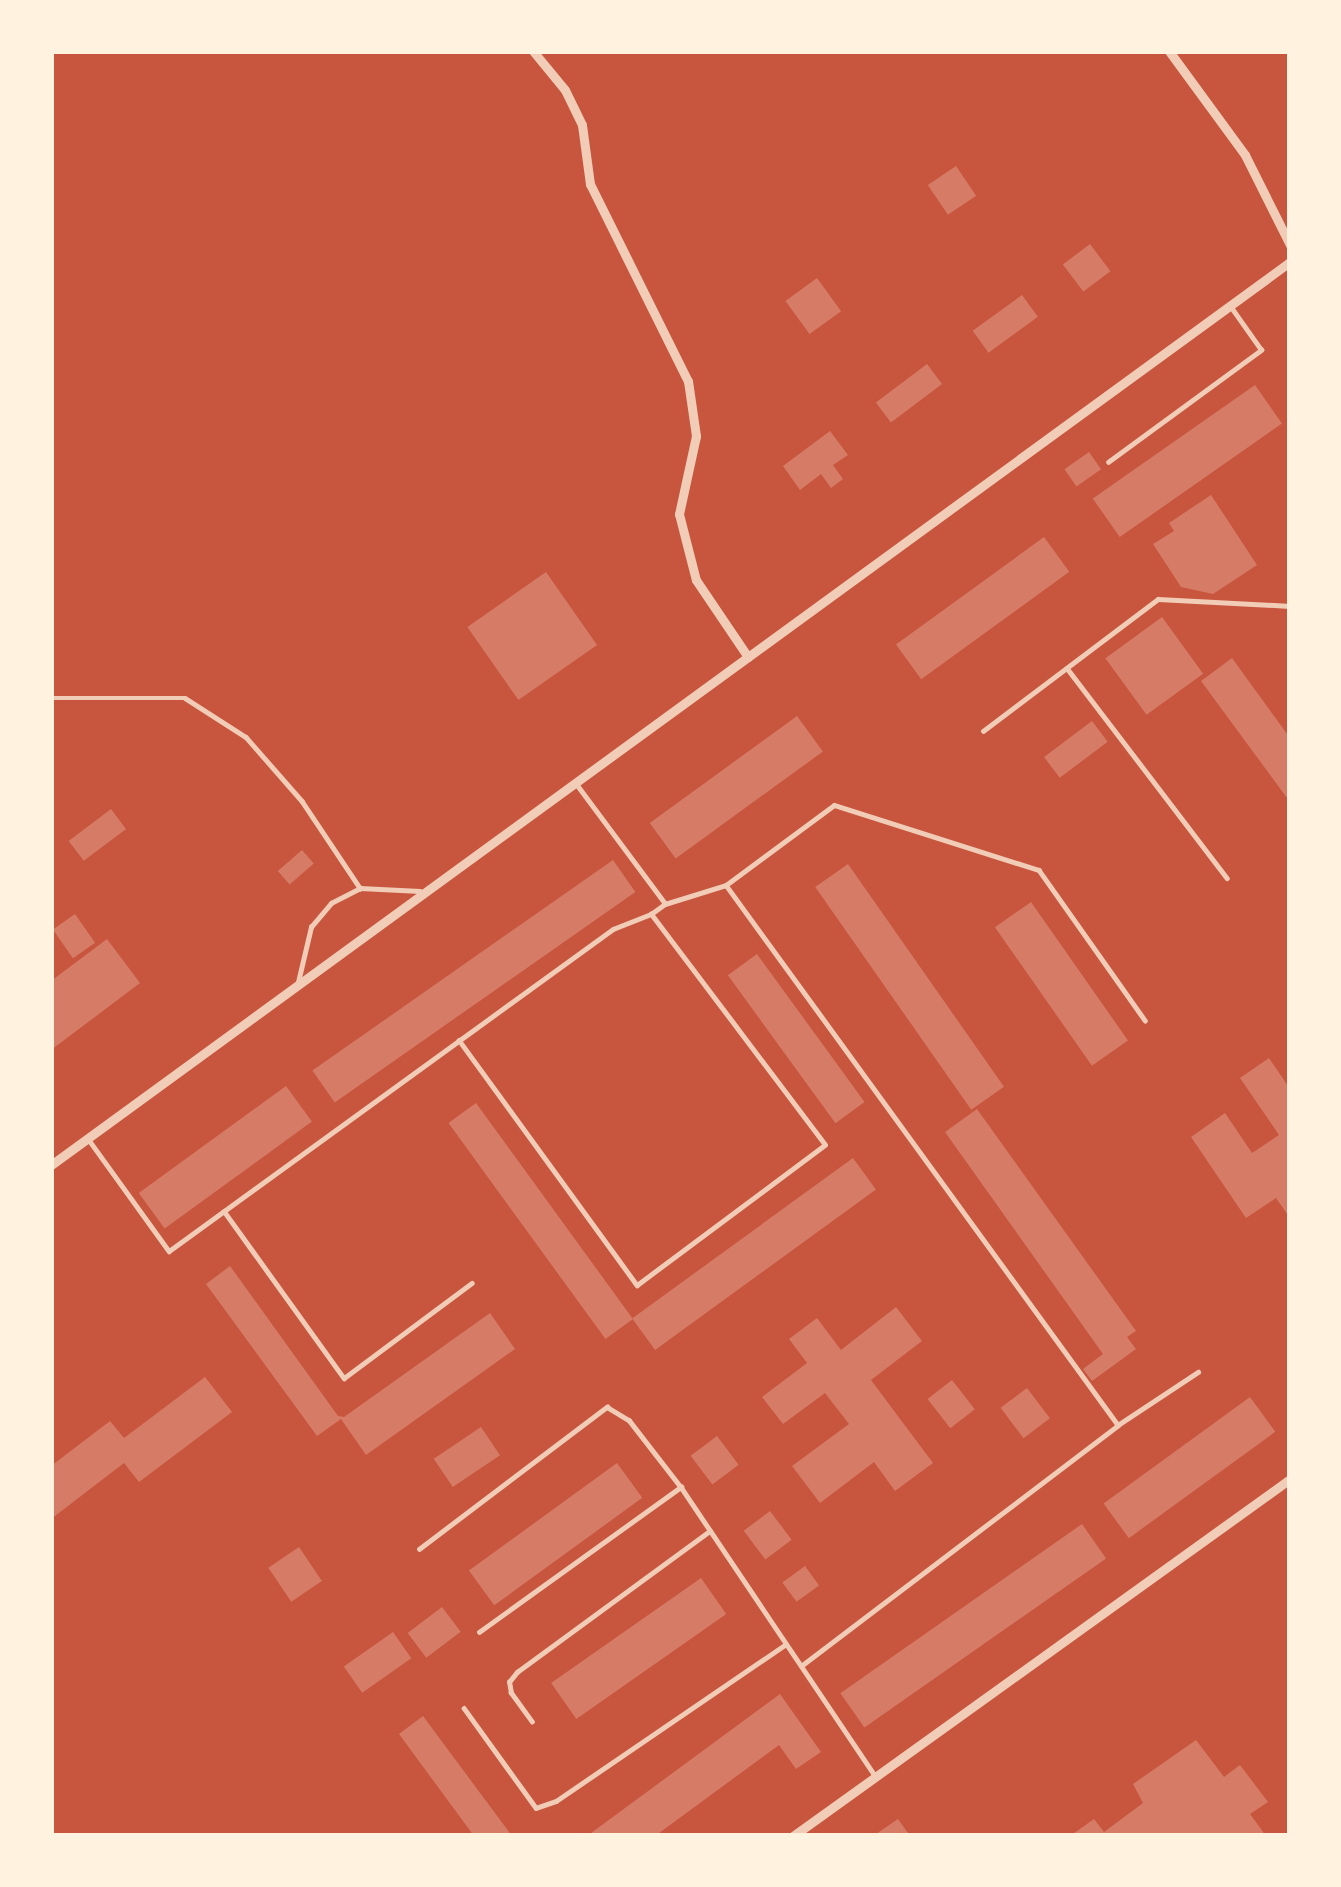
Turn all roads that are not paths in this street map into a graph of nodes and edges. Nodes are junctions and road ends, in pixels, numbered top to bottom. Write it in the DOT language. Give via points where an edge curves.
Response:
graph roads {
  1 [pos="533,51"];
  2 [pos="1169,51"];
  3 [pos="1290,245"];
  4 [pos="1290,262"];
  5 [pos="1230,306"];
  6 [pos="1108,462"];
  7 [pos="1290,606"];
  8 [pos="748,656"];
  9 [pos="1067,668"];
  10 [pos="51,698"];
  11 [pos="983,731"];
  12 [pos="575,783"];
  13 [pos="1227,878"];
  14 [pos="726,885"];
  15 [pos="360,888"];
  16 [pos="425,892"];
  17 [pos="665,904"];
  18 [pos="651,914"];
  19 [pos="296,991"];
  20 [pos="1145,1020"];
  21 [pos="459,1040"];
  22 [pos="88,1138"];
  23 [pos="51,1165"];
  24 [pos="224,1211"];
  25 [pos="472,1283"];
  26 [pos="1198,1372"];
  27 [pos="1118,1425"];
  28 [pos="1290,1479"];
  29 [pos="681,1486"];
  30 [pos="710,1531"];
  31 [pos="419,1549"];
  32 [pos="479,1632"];
  33 [pos="785,1644"];
  34 [pos="801,1666"];
  35 [pos="464,1708"];
  36 [pos="532,1722"];
  37 [pos="876,1777"];
  38 [pos="794,1836"];
  1 -- 8 [label="street" via="574,107 590,184 688,381 696,436 679,514 696,580"];
  2 -- 3 [label="street" via="1245,155"];
  4 -- 5 [label="street"];
  5 -- 6 [label="lane" via="1261,350"];
  5 -- 8 [label="street"];
  7 -- 9 [label="lane" via="1159,598"];
  8 -- 12 [label="street"];
  9 -- 11 [label="lane"];
  9 -- 13 [label="lane"];
  10 -- 15 [label="lane" via="185,698 246,737"];
  12 -- 16 [label="street"];
  12 -- 17 [label="lane"];
  14 -- 17 [label="lane"];
  14 -- 20 [label="lane" via="834,805 1039,870"];
  14 -- 27 [label="lane"];
  15 -- 16 [label="lane"];
  15 -- 19 [label="lane" via="316,918"];
  16 -- 19 [label="street"];
  17 -- 18 [label="lane"];
  18 -- 21 [label="lane" via="613,928"];
  18 -- 21 [label="lane" via="825,1145 637,1285"];
  19 -- 22 [label="street"];
  21 -- 24 [label="lane"];
  22 -- 23 [label="street"];
  22 -- 24 [label="lane" via="169,1251"];
  24 -- 25 [label="lane" via="344,1378"];
  26 -- 27 [label="lane"];
  27 -- 34 [label="lane"];
  28 -- 37 [label="street"];
  29 -- 30 [label="lane"];
  29 -- 31 [label="lane" via="629,1420 607,1407"];
  29 -- 32 [label="lane"];
  30 -- 33 [label="lane"];
  30 -- 36 [label="lane" via="508,1682"];
  33 -- 34 [label="lane"];
  33 -- 35 [label="lane" via="536,1808"];
  34 -- 37 [label="lane"];
  37 -- 38 [label="street"];
}
